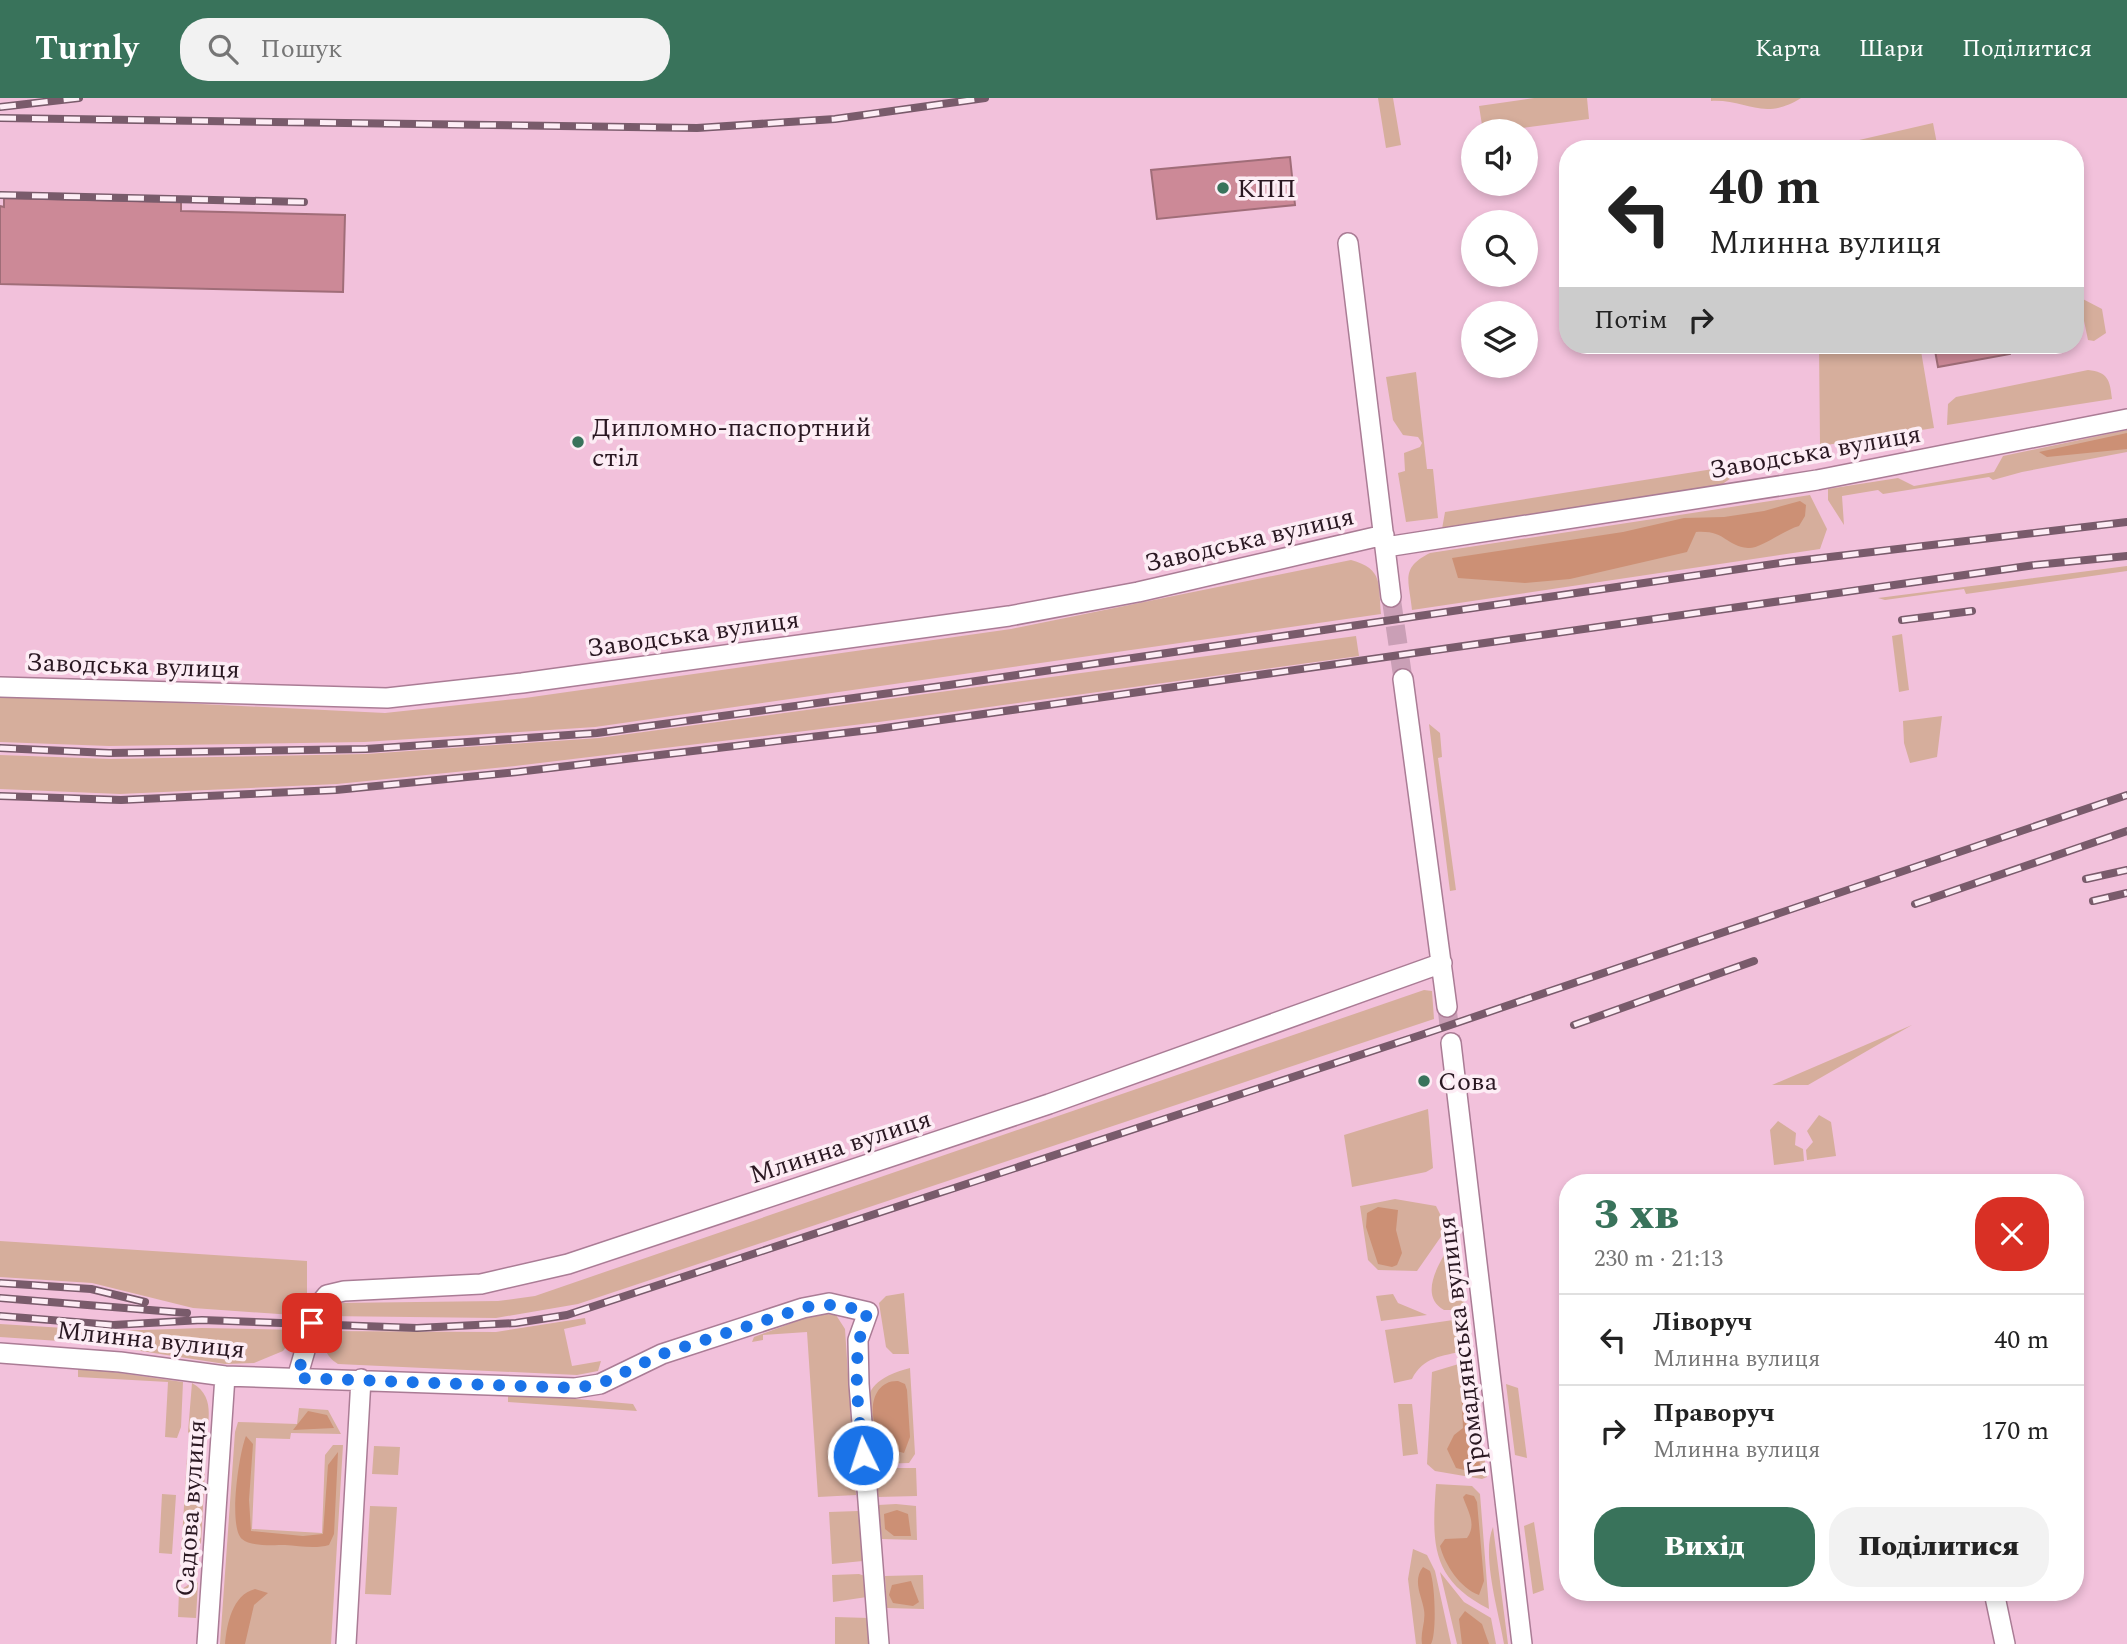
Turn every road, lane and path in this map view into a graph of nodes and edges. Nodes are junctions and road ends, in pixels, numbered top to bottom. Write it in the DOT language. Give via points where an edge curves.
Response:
graph roads {
  1 [pos="1348,243"];
  2 [pos="2127,419"];
  3 [pos="1385,541"];
  4 [pos="1391,597"];
  5 [pos="1403,680"];
  6 [pos="0,687"];
  7 [pos="1442,963"];
  8 [pos="1447,1007"];
  9 [pos="1451,1043"];
  10 [pos="0,1353"];
  11 [pos="225,1376"];
  12 [pos="297,1378"];
  13 [pos="361,1379"];
  14 [pos="1996,1601"];
  15 [pos="206,1644"];
  16 [pos="346,1644"];
  17 [pos="879,1644"];
  18 [pos="1522,1644"];
  19 [pos="2005,1644"];
  1 -- 3 [label="street"];
  2 -- 3 [label="street, Заводська вулиця" via="1817,480"];
  3 -- 4 [label="street"];
  3 -- 6 [label="street, Заводська вулиця" via="1009,616 387,698"];
  5 -- 7 [label="street"];
  7 -- 8 [label="street"];
  7 -- 12 [label="street, Млинна вулиця" via="1049,1104 568,1264 481,1284 334,1292 318,1306"];
  9 -- 18 [label="street, Громадянська вулиця"];
  10 -- 11 [label="street, Млинна вулиця"];
  11 -- 12 [label="street, Млинна вулиця"];
  11 -- 15 [label="street, Садова вулиця"];
  12 -- 13 [label="street, Млинна вулиця"];
  13 -- 16 [label="street"];
  13 -- 17 [label="street, Млинна вулиця" via="587,1388 662,1354 803,1308 829,1303 868,1312 858,1340 858,1366"];
  14 -- 19 [label="street"];
}
